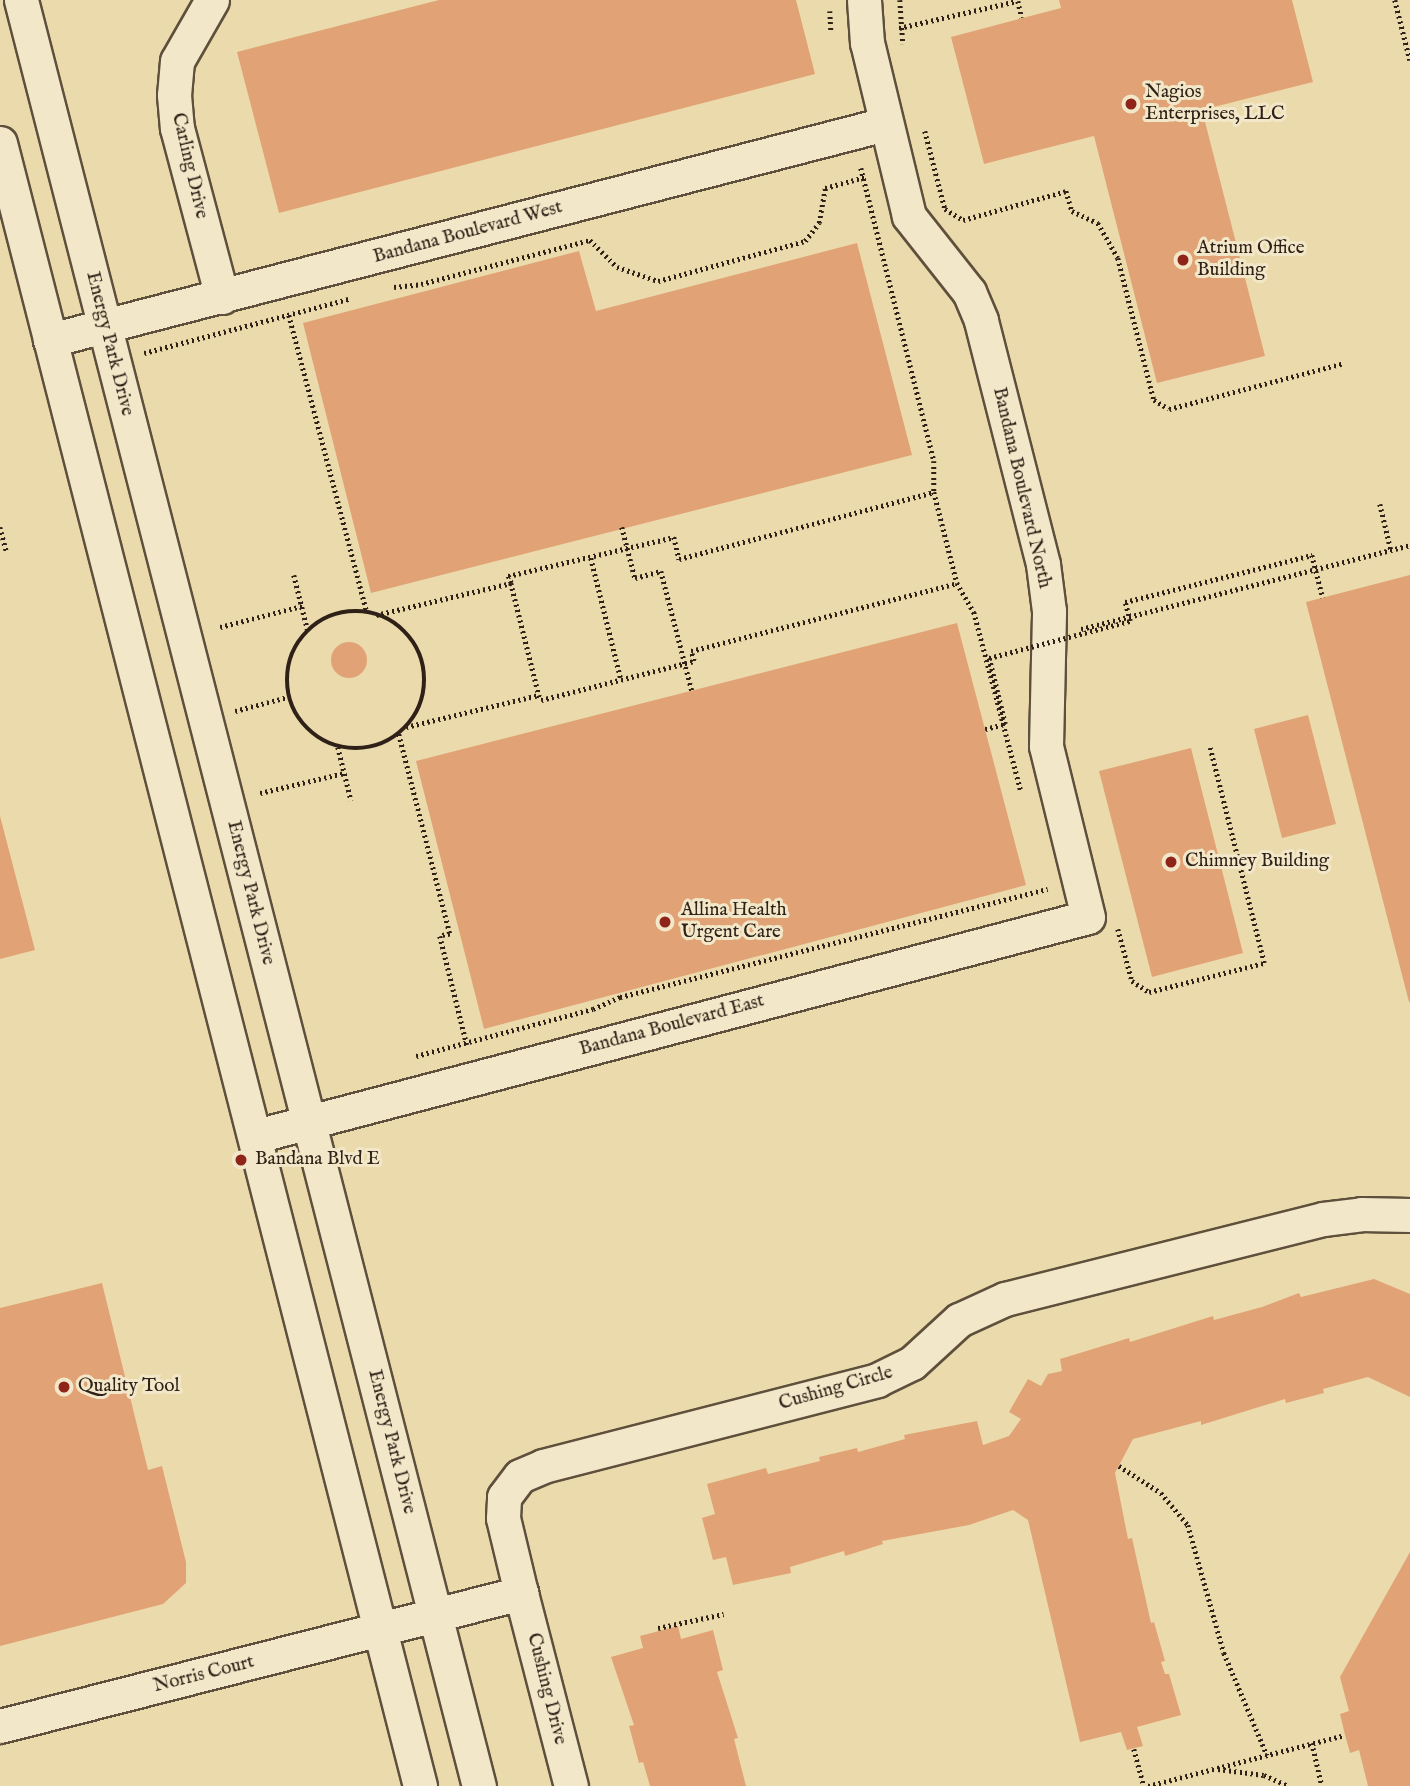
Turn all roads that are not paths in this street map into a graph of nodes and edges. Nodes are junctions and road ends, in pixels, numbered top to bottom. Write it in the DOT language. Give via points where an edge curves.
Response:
graph roads {
  1 [pos="21,0"];
  2 [pos="212,0"];
  3 [pos="864,0"];
  4 [pos="885,124"];
  5 [pos="0,142"];
  6 [pos="222,297"];
  7 [pos="105,327"];
  8 [pos="50,340"];
  9 [pos="1101,916"];
  10 [pos="309,1122"];
  11 [pos="256,1136"];
  12 [pos="1410,1215"];
  13 [pos="521,1593"];
  14 [pos="409,1624"];
  15 [pos="0,1726"];
  16 [pos="420,1786"];
  17 [pos="479,1786"];
  18 [pos="571,1786"];
  1 -- 7 [label="street, Energy Park Drive"];
  2 -- 6 [label="street, Carling Drive" via="177,61 174,95 177,128"];
  3 -- 4 [label="street, Bandana Boulevard North"];
  4 -- 6 [label="street, Bandana Boulevard West"];
  4 -- 9 [label="street, Bandana Boulevard North" via="909,216 969,292 981,320 1043,565 1049,611 1046,746 1079,881"];
  5 -- 8 [label="street, Energy Park Drive"];
  6 -- 7 [label="street, Bandana Boulevard West"];
  7 -- 8 [label="street, Bandana Boulevard West"];
  7 -- 10 [label="street, Energy Park Drive"];
  8 -- 11 [label="street, Energy Park Drive"];
  9 -- 10 [label="street, Bandana Boulevard East"];
  10 -- 11 [label="street, Bandana Boulevard East"];
  10 -- 14 [label="street, Energy Park Drive"];
  11 -- 14 [label="street, Energy Park Drive"];
  12 -- 13 [label="street, Cushing Circle" via="1361,1214 1323,1220 1005,1300 959,1320 912,1363 877,1380 543,1466 520,1476 504,1497 503,1518"];
  13 -- 14 [label="street"];
  13 -- 18 [label="street, Cushing Drive"];
  14 -- 15 [label="street, Norris Court"];
  14 -- 16 [label="street, Energy Park Drive"];
  14 -- 17 [label="street, Energy Park Drive"];
}
